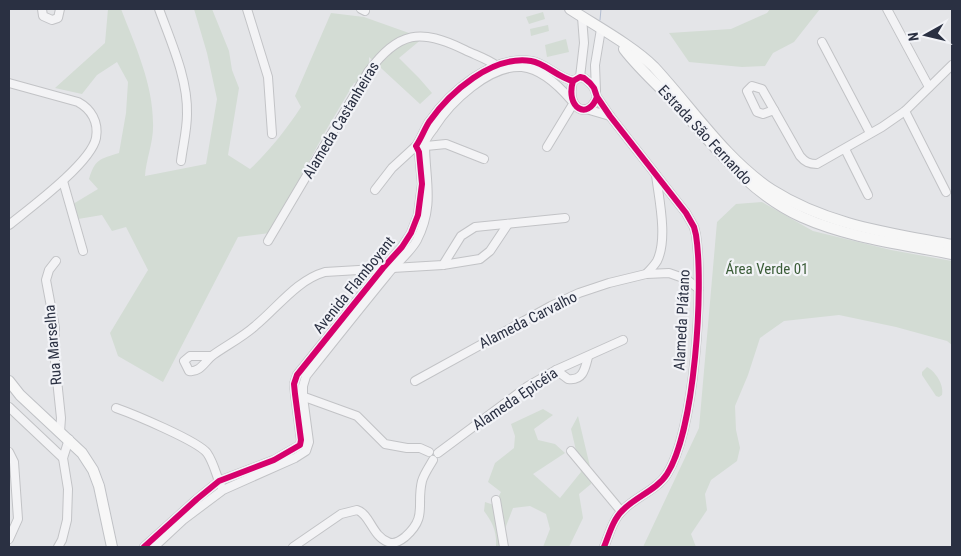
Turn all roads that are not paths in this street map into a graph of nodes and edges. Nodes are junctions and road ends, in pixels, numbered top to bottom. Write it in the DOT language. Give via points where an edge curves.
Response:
graph roads {
  1 [pos="60,9"];
  2 [pos="159,9"];
  3 [pos="248,9"];
  4 [pos="570,9"];
  5 [pos="886,9"];
  6 [pos="40,10"];
  7 [pos="582,17"];
  8 [pos="601,29"];
  9 [pos="614,37"];
  10 [pos="822,42"];
  11 [pos="595,65"];
  12 [pos="952,65"];
  13 [pos="498,68"];
  14 [pos="579,79"];
  15 [pos="9,83"];
  16 [pos="929,87"];
  17 [pos="597,95"];
  18 [pos="572,102"];
  19 [pos="586,109"];
  20 [pos="774,110"];
  21 [pos="905,111"];
  22 [pos="610,116"];
  23 [pos="870,133"];
  24 [pos="272,134"];
  25 [pos="422,147"];
  26 [pos="547,148"];
  27 [pos="845,149"];
  28 [pos="484,159"];
  29 [pos="181,161"];
  30 [pos="656,174"];
  31 [pos="63,181"];
  32 [pos="375,190"];
  33 [pos="669,191"];
  34 [pos="946,192"];
  35 [pos="868,195"];
  36 [pos="659,196"];
  37 [pos="565,218"];
  38 [pos="508,224"];
  39 [pos="9,225"];
  40 [pos="268,241"];
  41 [pos="952,245"];
  42 [pos="83,251"];
  43 [pos="952,254"];
  44 [pos="56,261"];
  45 [pos="656,262"];
  46 [pos="443,265"];
  47 [pos="393,267"];
  48 [pos="383,268"];
  49 [pos="699,270"];
  50 [pos="660,273"];
  51 [pos="646,274"];
  52 [pos="686,278"];
  53 [pos="375,284"];
  54 [pos="699,289"];
  55 [pos="623,340"];
  56 [pos="212,356"];
  57 [pos="588,357"];
  58 [pos="556,370"];
  59 [pos="9,381"];
  60 [pos="415,381"];
  61 [pos="295,394"];
  62 [pos="303,397"];
  63 [pos="9,407"];
  64 [pos="116,408"];
  65 [pos="60,432"];
  66 [pos="69,439"];
  67 [pos="571,451"];
  68 [pos="9,452"];
  69 [pos="428,452"];
  70 [pos="438,453"];
  71 [pos="63,458"];
  72 [pos="433,460"];
  73 [pos="219,481"];
  74 [pos="223,490"];
  75 [pos="496,500"];
  76 [pos="621,511"];
  77 [pos="9,539"];
  78 [pos="58,547"];
  79 [pos="112,547"];
  80 [pos="144,547"];
  81 [pos="154,547"];
  82 [pos="293,547"];
  83 [pos="504,547"];
  84 [pos="604,547"];
  1 -- 6 [label="street" via="58,18 52,20 46,19"];
  2 -- 29 [label="street" via="185,95 187,112"];
  3 -- 24 [label="street" via="268,77"];
  4 -- 7 [label="main road, Estrada São Fernando"];
  5 -- 16 [label="street"];
  7 -- 8 [label="main road, Estrada São Fernando"];
  7 -- 14 [label="street" via="584,43"];
  8 -- 9 [label="main road, Estrada São Fernando"];
  8 -- 11 [label="street"];
  9 -- 41 [label="main road, Estrada São Fernando" via="652,66 736,160 772,189 817,214 837,221"];
  9 -- 43 [label="main road, Estrada São Fernando" via="727,162 745,180 776,202 823,225 867,238"];
  10 -- 23 [label="street"];
  11 -- 14 [label="street"];
  11 -- 17 [label="street"];
  12 -- 16 [label="street"];
  13 -- 14 [label="street" via="515,61 532,61 563,78"];
  13 -- 18 [label="street" via="520,67 540,73 561,88"];
  13 -- 25 [label="street" via="471,79 453,94 428,123"];
  13 -- 40 [label="street, Alameda Castanheiras" via="450,43 424,35 394,45 368,72"];
  14 -- 17 [label="street" via="590,83"];
  14 -- 18 [label="street"];
  15 -- 31 [label="street" via="78,102 93,114 96,138 92,148"];
  16 -- 21 [label="street"];
  17 -- 19 [label="street" via="595,103"];
  17 -- 22 [label="street, Alameda Plátano"];
  18 -- 19 [label="street"];
  18 -- 26 [label="street"];
  19 -- 22 [label="street"];
  20 -- 27 [label="street" via="805,162 817,164"];
  21 -- 23 [label="street"];
  21 -- 34 [label="street"];
  22 -- 30 [label="street, Alameda Plátano"];
  23 -- 27 [label="street"];
  25 -- 28 [label="street" via="446,144"];
  25 -- 32 [label="street" via="392,168"];
  25 -- 47 [label="street, Avenida Flamboyant" via="429,203 416,242"];
  25 -- 48 [label="street, Avenida Flamboyant" via="418,215 402,247"];
  27 -- 35 [label="street"];
  30 -- 33 [label="street, Alameda Plátano"];
  30 -- 36 [label="street"];
  31 -- 39 [label="street"];
  31 -- 42 [label="street"];
  33 -- 36 [label="street"];
  33 -- 49 [label="street, Alameda Plátano" via="694,227"];
  36 -- 45 [label="street" via="662,233"];
  37 -- 38 [label="street"];
  38 -- 46 [label="street" via="490,251 480,259"];
  38 -- 46 [label="street" via="475,227 468,231 461,236"];
  44 -- 65 [label="street, Rua Marselha" via="46,280 55,328"];
  45 -- 50 [label="street"];
  45 -- 51 [label="street"];
  46 -- 47 [label="street"];
  47 -- 48 [label="street"];
  47 -- 53 [label="street, Avenida Flamboyant"];
  48 -- 53 [label="street, Avenida Flamboyant"];
  48 -- 56 [label="street" via="313,275 255,327"];
  49 -- 52 [label="street"];
  49 -- 54 [label="street, Alameda Plátano"];
  50 -- 51 [label="street, Alameda Carvalho"];
  50 -- 52 [label="street, Alameda Carvalho"];
  51 -- 60 [label="street, Alameda Carvalho" via="579,293"];
  52 -- 54 [label="street"];
  53 -- 61 [label="street, Avenida Flamboyant" via="297,375"];
  53 -- 62 [label="street, Avenida Flamboyant" via="306,376"];
  54 -- 76 [label="street, Alameda Plátano" via="689,401 676,457 666,477"];
  55 -- 57 [label="street, Alameda Epicéia"];
  57 -- 58 [label="street, Alameda Epicéia"];
  57 -- 58 [label="street" via="585,372 578,378 568,379"];
  58 -- 70 [label="street, Alameda Epicéia" via="528,386"];
  59 -- 65 [label="main road"];
  61 -- 62 [label="street"];
  61 -- 73 [label="street, Avenida Flamboyant" via="300,445 274,460"];
  62 -- 69 [label="street" via="357,416 385,444"];
  62 -- 74 [label="street, Avenida Flamboyant" via="309,442 306,451"];
  63 -- 71 [label="street"];
  64 -- 73 [label="street" via="206,451"];
  65 -- 66 [label="main road"];
  66 -- 71 [label="street"];
  66 -- 79 [label="main road" via="93,470"];
  67 -- 76 [label="street"];
  68 -- 77 [label="street" via="14,462 18,519"];
  69 -- 70 [label="street"];
  69 -- 72 [label="street" via="428,457"];
  70 -- 72 [label="street"];
  71 -- 78 [label="street" via="68,489 67,520"];
  72 -- 82 [label="street" via="420,491 420,518 396,543 390,543 375,533 362,512 357,510 341,514"];
  73 -- 74 [label="street"];
  73 -- 80 [label="street, Avenida Flamboyant"];
  74 -- 81 [label="street, Avenida Flamboyant"];
  75 -- 83 [label="street"];
  76 -- 84 [label="street, Alameda Plátano"];
}
